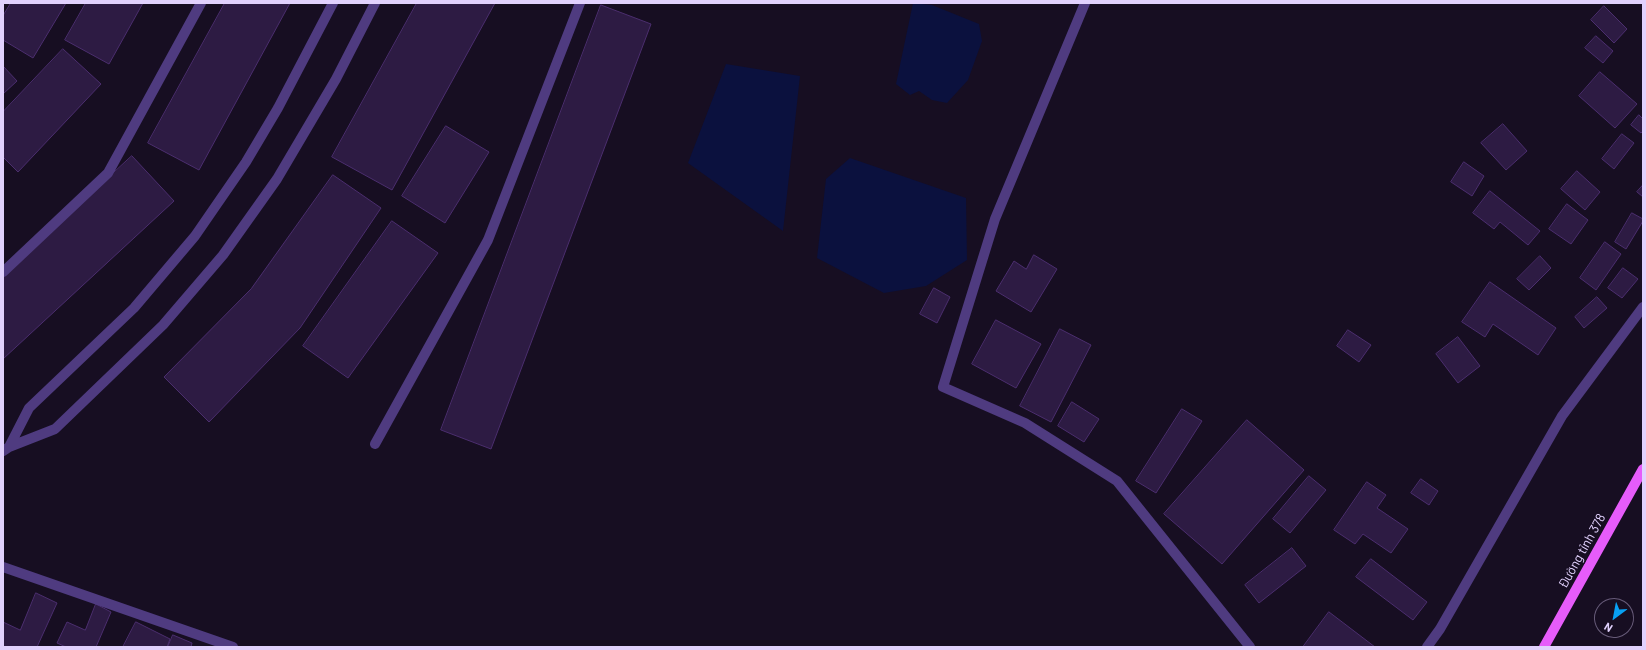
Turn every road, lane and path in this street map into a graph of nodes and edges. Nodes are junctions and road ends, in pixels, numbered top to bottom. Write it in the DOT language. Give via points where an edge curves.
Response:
graph roads {
  1 [pos="201,3"];
  2 [pos="333,3"];
  3 [pos="375,3"];
  4 [pos="580,3"];
  5 [pos="1085,3"];
  6 [pos="3,272"];
  7 [pos="1643,307"];
  8 [pos="376,444"];
  9 [pos="6,449"];
  10 [pos="1643,469"];
  11 [pos="3,567"];
  12 [pos="1546,646"];
  13 [pos="233,647"];
  14 [pos="1250,647"];
  15 [pos="1427,647"];
  1 -- 6 [label="street" via="108,173"];
  2 -- 9 [label="street" via="278,108 246,162 195,236 134,308 29,408"];
  3 -- 9 [label="street" via="336,79 278,179 223,255 163,325 55,428"];
  4 -- 8 [label="street" via="488,240"];
  5 -- 14 [label="street" via="995,219 943,387 1025,423 1117,481"];
  7 -- 15 [label="street" via="1562,416 1440,629"];
  10 -- 12 [label="main road, Đường tỉnh 378"];
  11 -- 13 [label="street"];
}
